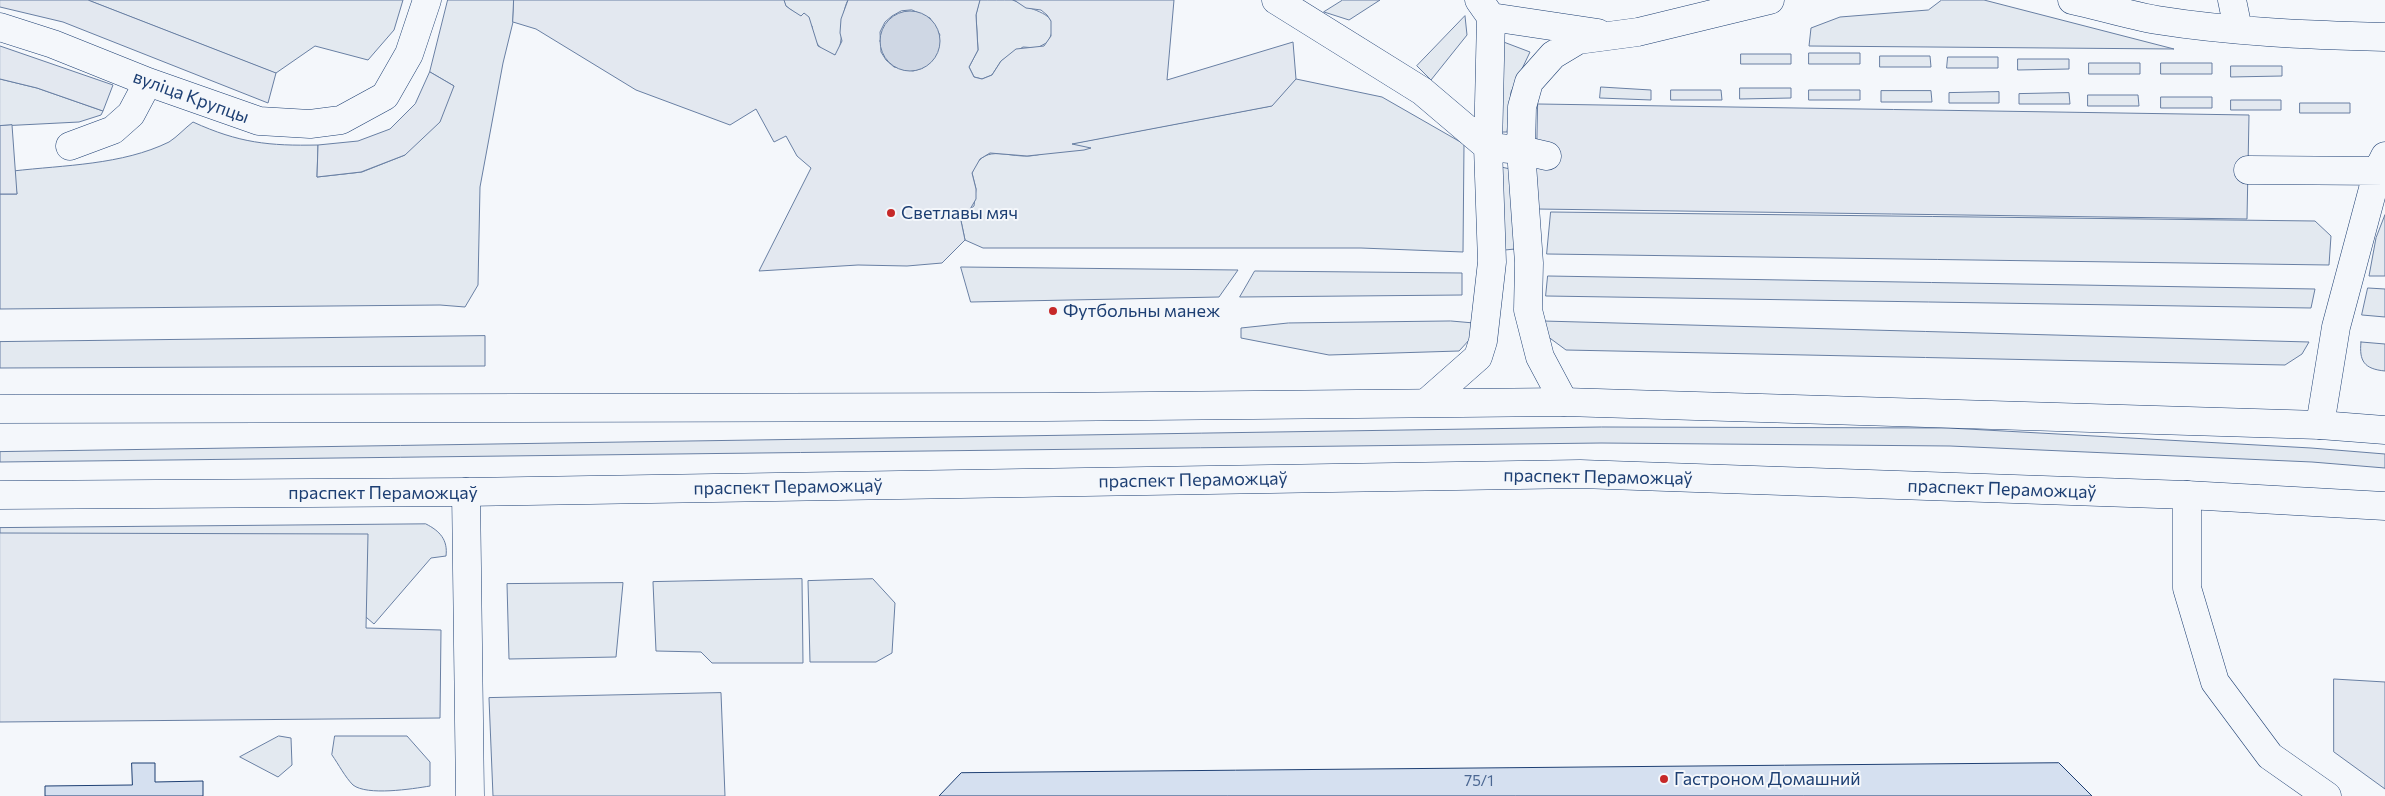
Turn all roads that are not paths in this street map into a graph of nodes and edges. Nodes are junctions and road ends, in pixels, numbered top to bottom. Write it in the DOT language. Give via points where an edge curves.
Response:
graph roads {
  1 [pos="427,0"];
  2 [pos="1276,0"];
  3 [pos="1770,0"];
  4 [pos="2072,0"];
  5 [pos="2232,0"];
  6 [pos="1485,9"];
  7 [pos="0,27"];
  8 [pos="2238,29"];
  9 [pos="1609,34"];
  10 [pos="2385,36"];
  11 [pos="148,82"];
  12 [pos="70,146"];
  13 [pos="1488,147"];
  14 [pos="1520,150"];
  15 [pos="1547,156"];
  16 [pos="2383,166"];
  17 [pos="2248,170"];
  18 [pos="1427,402"];
  19 [pos="1564,402"];
  20 [pos="0,409"];
  21 [pos="2320,425"];
  22 [pos="2385,430"];
  23 [pos="466,492"];
  24 [pos="0,495"];
  25 [pos="2187,495"];
  26 [pos="2385,506"];
  27 [pos="470,796"];
  28 [pos="2327,796"];
  1 -- 11 [label="main road, вуліца Крупцы" via="409,54 385,96 341,120 310,124 259,122"];
  2 -- 13 [label="main road" via="1422,91"];
  3 -- 9 [label="main road" via="1638,32"];
  4 -- 8 [label="main road" via="2157,20"];
  5 -- 8 [label="main road"];
  6 -- 9 [label="main road"];
  6 -- 13 [label="main road"];
  7 -- 11 [label="main road, вуліца Крупцы" via="53,44"];
  8 -- 10 [label="main road" via="2327,36"];
  9 -- 14 [label="main road" via="1578,40 1553,55 1528,82 1522,107"];
  11 -- 12 [label="main road" via="131,114 112,130"];
  13 -- 14 [label="main road"];
  13 -- 18 [label="main road" via="1492,262 1483,341 1478,357"];
  14 -- 15 [label="main road"];
  14 -- 19 [label="main road" via="1529,263 1528,310 1540,357"];
  16 -- 17 [label="main road"];
  16 -- 21 [label="main road" via="2336,327"];
  18 -- 19 [label="main road"];
  18 -- 20 [label="main road" via="1046,407"];
  19 -- 21 [label="main road"];
  21 -- 22 [label="main road"];
  23 -- 24 [label="main road, праспект Пераможцаў"];
  23 -- 25 [label="main road, праспект Пераможцаў" via="1580,474"];
  23 -- 27 [label="main road"];
  25 -- 26 [label="main road, праспект Пераможцаў"];
  25 -- 28 [label="main road" via="2187,588 2215,682 2270,756"];
}
